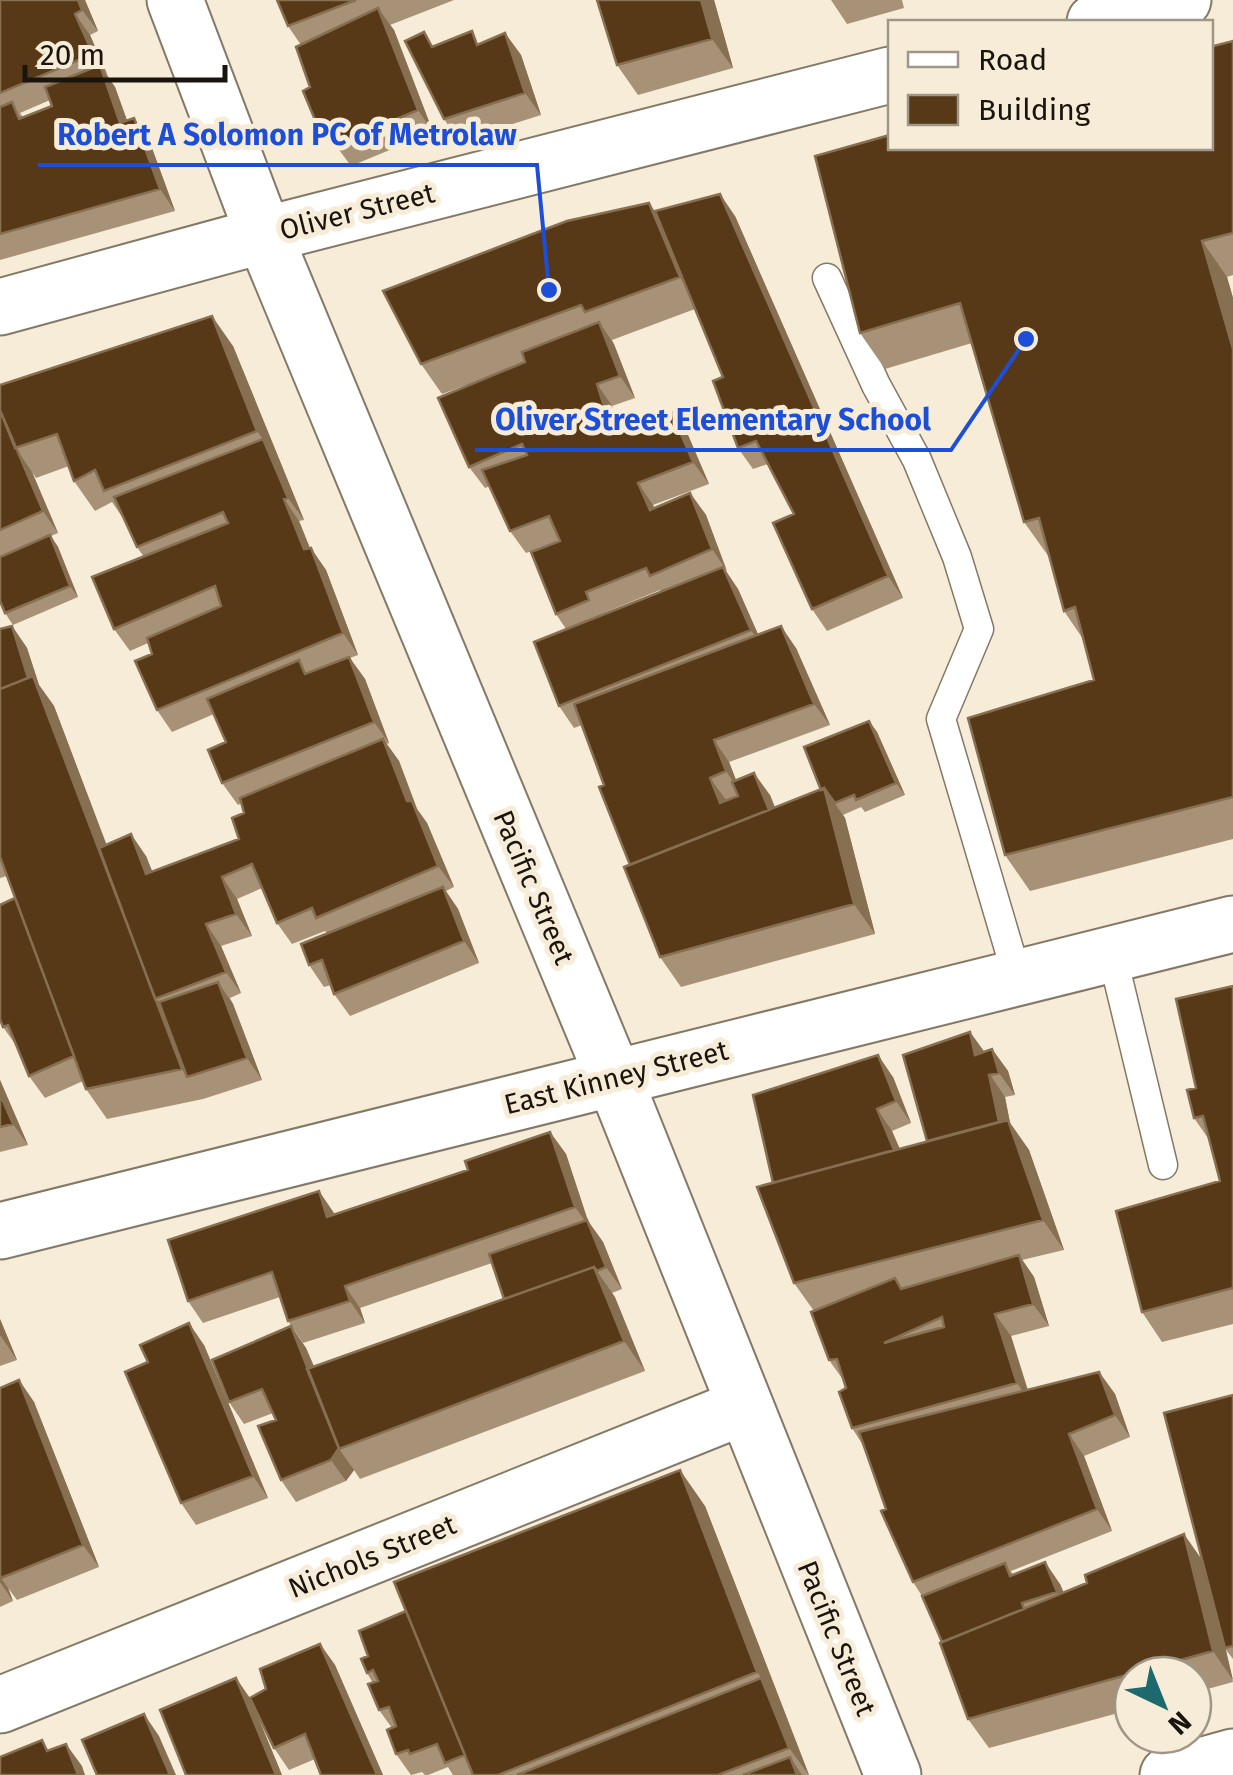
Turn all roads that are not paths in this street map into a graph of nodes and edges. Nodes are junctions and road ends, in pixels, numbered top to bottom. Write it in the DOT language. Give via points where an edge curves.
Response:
graph roads {
  1 [pos="175,0"];
  2 [pos="1183,0"];
  3 [pos="1103,20"];
  4 [pos="888,76"];
  5 [pos="264,235"];
  6 [pos="827,278"];
  7 [pos="0,307"];
  8 [pos="1233,924"];
  9 [pos="1112,954"];
  10 [pos="1018,976"];
  11 [pos="614,1078"];
  12 [pos="1163,1165"];
  13 [pos="0,1231"];
  14 [pos="743,1407"];
  15 [pos="0,1705"];
  16 [pos="1233,1757"];
  17 [pos="892,1775"];
  18 [pos="1168,1775"];
  1 -- 5 [label="street, Pacific Street"];
  2 -- 3 [label="street"];
  4 -- 5 [label="street, Oliver Street"];
  5 -- 7 [label="street, Oliver Street"];
  5 -- 11 [label="street, Pacific Street"];
  6 -- 10 [label="lane" via="917,460 978,629 940,719"];
  8 -- 9 [label="street, East Kinney Street"];
  9 -- 10 [label="street, East Kinney Street"];
  9 -- 12 [label="lane"];
  10 -- 11 [label="street, East Kinney Street"];
  11 -- 13 [label="street, East Kinney Street"];
  11 -- 14 [label="street, Pacific Street"];
  14 -- 15 [label="street, Nichols Street"];
  14 -- 17 [label="street, Pacific Street"];
  16 -- 18 [label="street"];
}
